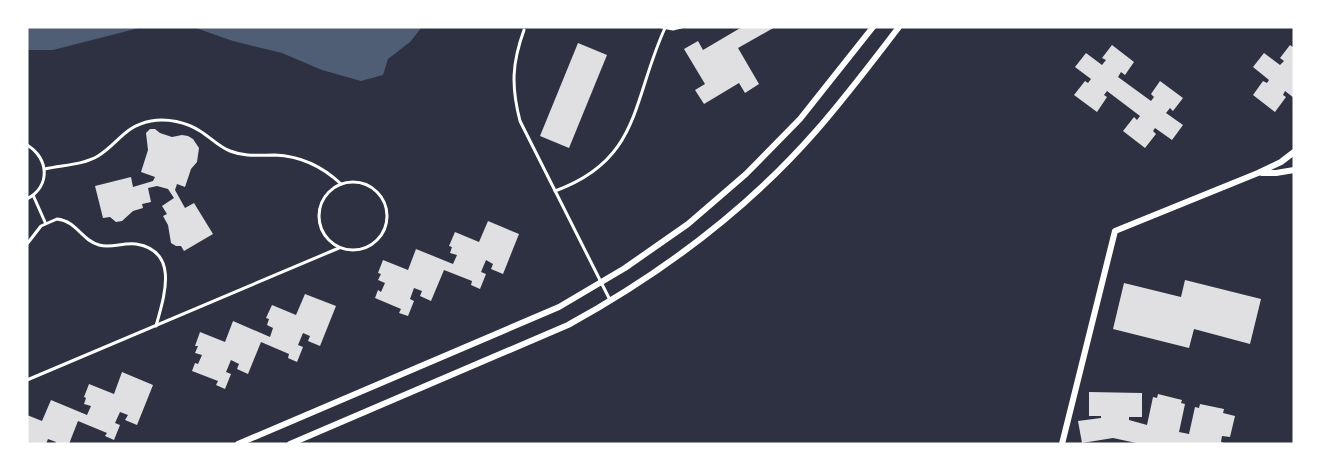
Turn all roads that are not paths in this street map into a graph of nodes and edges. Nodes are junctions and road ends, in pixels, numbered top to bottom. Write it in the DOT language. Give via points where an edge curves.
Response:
graph roads {
  1 [pos="681,27"];
  2 [pos="873,27"];
  3 [pos="898,27"];
  4 [pos="663,28"];
  5 [pos="524,30"];
  6 [pos="27,145"];
  7 [pos="1294,152"];
  8 [pos="45,169"];
  9 [pos="1294,170"];
  10 [pos="1258,173"];
  11 [pos="341,184"];
  12 [pos="555,191"];
  13 [pos="33,195"];
  14 [pos="27,199"];
  15 [pos="45,222"];
  16 [pos="27,244"];
  17 [pos="339,248"];
  18 [pos="601,283"];
  19 [pos="610,301"];
  20 [pos="156,326"];
  21 [pos="27,380"];
  22 [pos="238,444"];
  23 [pos="290,444"];
  24 [pos="1062,444"];
  1 -- 4 [label="lane"];
  2 -- 18 [label="street" via="800,119 746,174 688,224"];
  3 -- 19 [label="street" via="822,125 760,189 685,252"];
  4 -- 12 [label="lane" via="635,116 620,145 598,169"];
  5 -- 12 [label="lane" via="516,52 514,98 520,120"];
  6 -- 8 [label="lane" via="39,154"];
  7 -- 10 [label="street"];
  8 -- 11 [label="lane" via="89,160 135,126 167,120 198,129 227,150 245,156 277,155 304,160"];
  8 -- 13 [label="lane" via="43,183"];
  9 -- 10 [label="street"];
  10 -- 24 [label="street" via="1115,231"];
  11 -- 17 [label="lane" via="322,199 318,215 321,231"];
  11 -- 17 [label="lane" via="358,182 373,189 384,201 387,218 383,234 372,246 356,251"];
  12 -- 18 [label="lane"];
  13 -- 14 [label="lane"];
  13 -- 15 [label="lane"];
  15 -- 16 [label="lane"];
  15 -- 20 [label="lane" via="63,219 99,245 135,244 156,254 166,276"];
  17 -- 20 [label="lane"];
  18 -- 19 [label="lane"];
  18 -- 22 [label="street" via="559,307"];
  19 -- 23 [label="street" via="568,325"];
  20 -- 21 [label="lane"];
}
